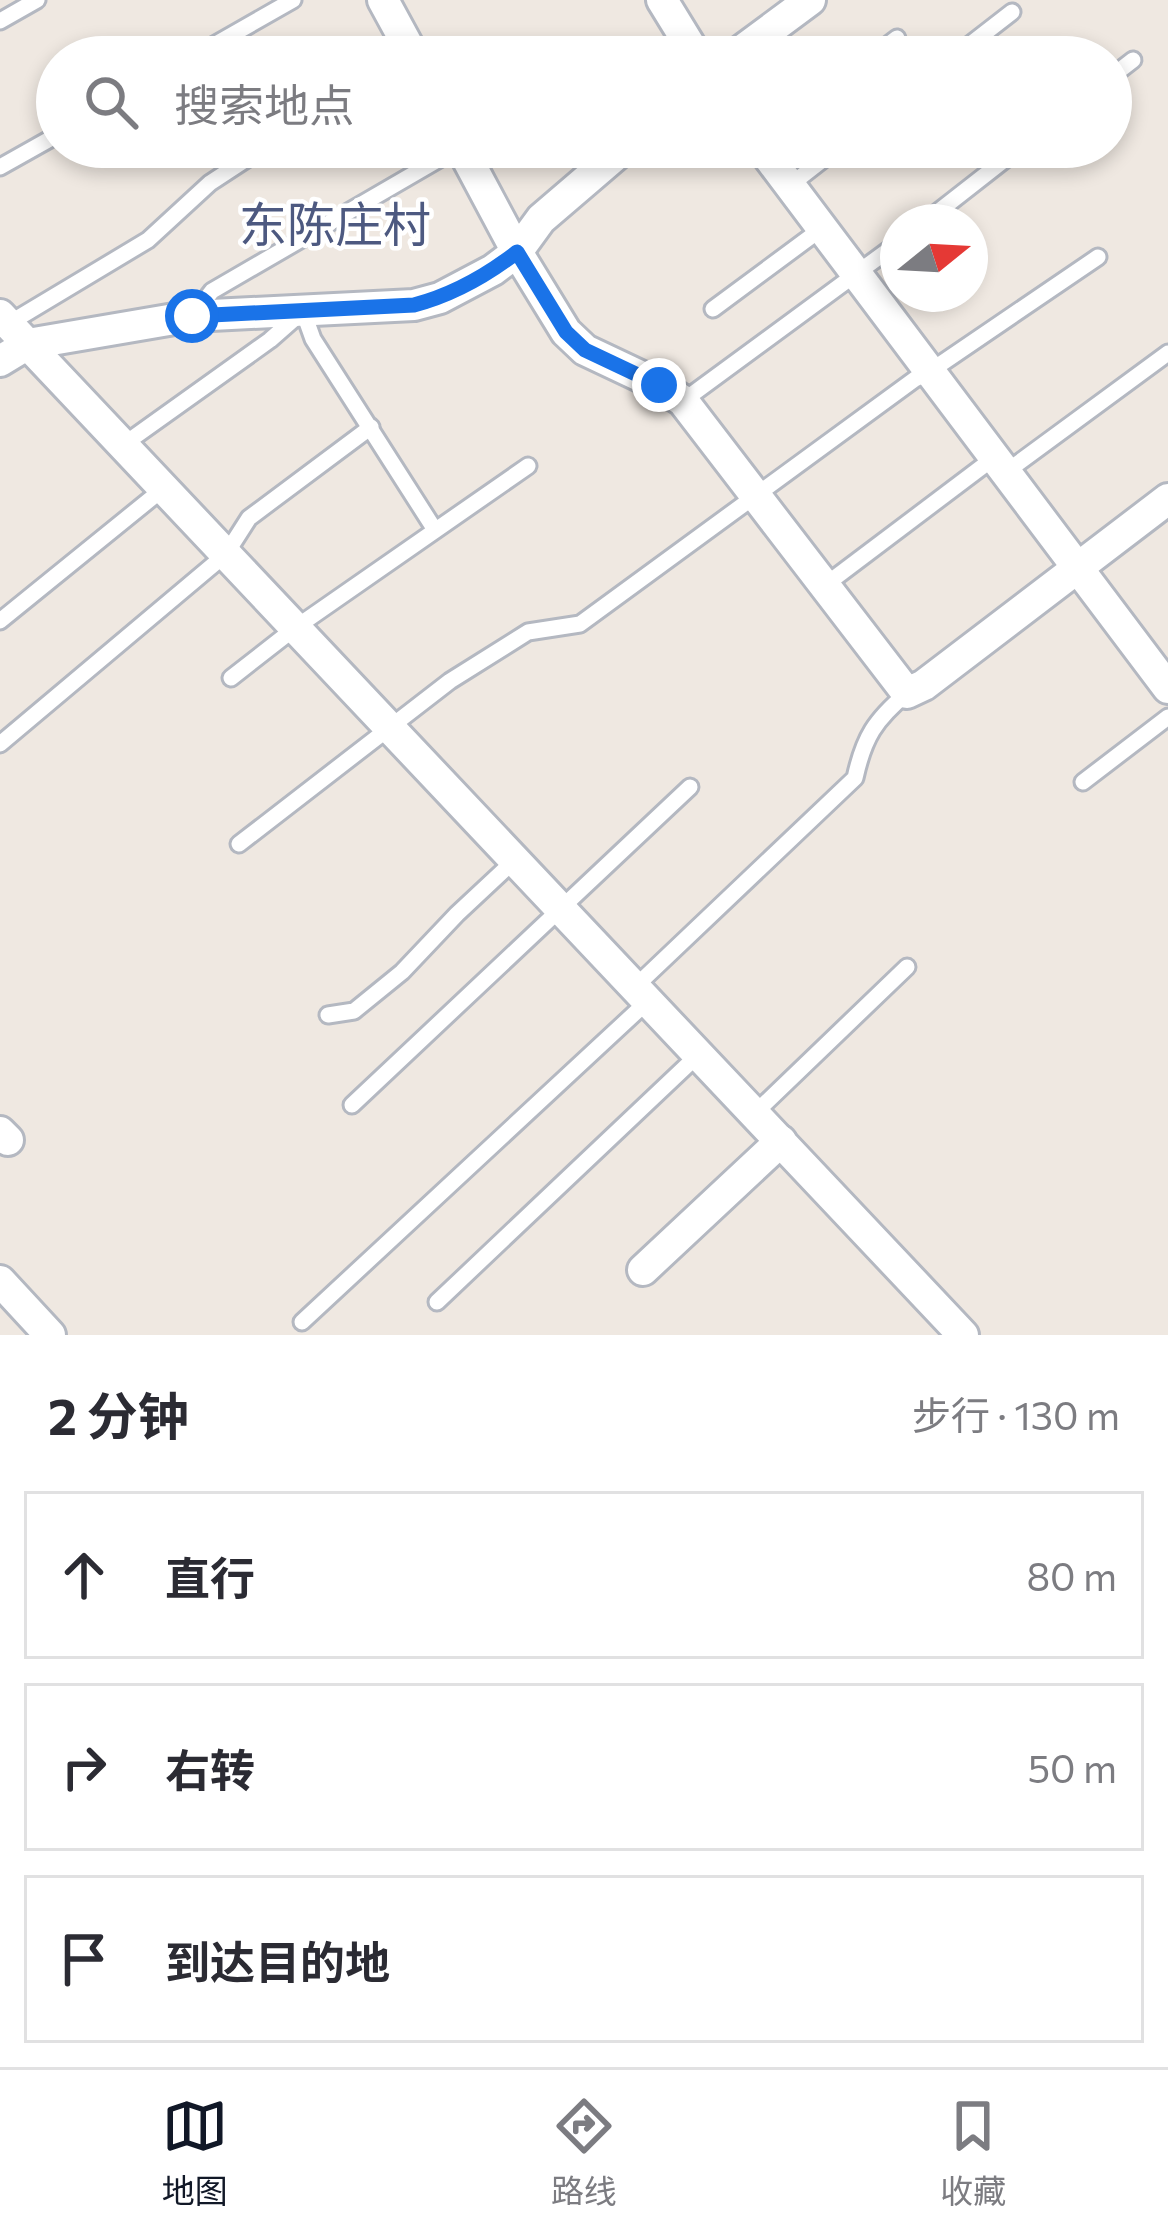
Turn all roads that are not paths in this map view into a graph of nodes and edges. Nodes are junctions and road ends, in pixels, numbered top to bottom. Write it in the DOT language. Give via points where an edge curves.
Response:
graph roads {
  1 [pos="37,0"];
  2 [pos="293,0"];
  3 [pos="383,0"];
  4 [pos="810,0"];
  5 [pos="668,2"];
  6 [pos="1012,12"];
  7 [pos="0,21"];
  8 [pos="230,36"];
  9 [pos="402,36"];
  10 [pos="686,36"];
  11 [pos="762,36"];
  12 [pos="981,36"];
  13 [pos="36,146"];
  14 [pos="0,167"];
  15 [pos="233,168"];
  16 [pos="425,168"];
  17 [pos="472,168"];
  18 [pos="600,168"];
  19 [pos="776,168"];
  20 [pos="812,168"];
  21 [pos="994,168"];
  22 [pos="789,186"];
  23 [pos="948,204"];
  24 [pos="820,229"];
  25 [pos="517,252"];
  26 [pos="880,257"];
  27 [pos="1097,257"];
  28 [pos="856,276"];
  29 [pos="713,309"];
  30 [pos="303,311"];
  31 [pos="192,316"];
  32 [pos="12,328"];
  33 [pos="1168,353"];
  34 [pos="0,362"];
  35 [pos="929,372"];
  36 [pos="683,401"];
  37 [pos="370,427"];
  38 [pos="123,445"];
  39 [pos="1000,465"];
  40 [pos="528,466"];
  41 [pos="164,488"];
  42 [pos="756,494"];
  43 [pos="1168,499"];
  44 [pos="435,530"];
  45 [pos="226,554"];
  46 [pos="1081,568"];
  47 [pos="824,586"];
  48 [pos="0,621"];
  49 [pos="296,628"];
  50 [pos="231,678"];
  51 [pos="1168,688"];
  52 [pos="907,693"];
  53 [pos="1168,717"];
  54 [pos="389,727"];
  55 [pos="0,744"];
  56 [pos="1083,782"];
  57 [pos="690,788"];
  58 [pos="238,844"];
  59 [pos="516,860"];
  60 [pos="562,908"];
  61 [pos="908,968"];
  62 [pos="643,993"];
  63 [pos="328,1016"];
  64 [pos="699,1054"];
  65 [pos="352,1105"];
  66 [pos="755,1113"];
  67 [pos="781,1141"];
  68 [pos="643,1270"];
  69 [pos="0,1281"];
  70 [pos="437,1301"];
  71 [pos="302,1322"];
  72 [pos="50,1335"];
  73 [pos="963,1335"];
  1 -- 7 [label="lane"];
  2 -- 8 [label="lane"];
  3 -- 9 [label="street"];
  4 -- 11 [label="street"];
  5 -- 10 [label="street"];
  6 -- 12 [label="lane"];
  13 -- 14 [label="lane"];
  15 -- 32 [label="lane" via="148,240"];
  16 -- 31 [label="lane" via="212,291"];
  17 -- 25 [label="street"];
  18 -- 25 [label="street" via="541,219"];
  19 -- 22 [label="street"];
  20 -- 22 [label="lane"];
  21 -- 23 [label="lane"];
  22 -- 24 [label="street"];
  24 -- 28 [label="street"];
  24 -- 29 [label="lane"];
  25 -- 30 [label="street" via="440,298"];
  25 -- 36 [label="street" via="585,350"];
  26 -- 28 [label="lane"];
  27 -- 35 [label="lane"];
  28 -- 35 [label="street"];
  28 -- 36 [label="lane"];
  30 -- 31 [label="street"];
  30 -- 37 [label="lane"];
  30 -- 38 [label="lane"];
  31 -- 32 [label="street"];
  32 -- 34 [label="street"];
  32 -- 38 [label="street"];
  33 -- 39 [label="lane"];
  35 -- 39 [label="street"];
  35 -- 42 [label="lane"];
  36 -- 42 [label="street"];
  37 -- 44 [label="lane"];
  37 -- 45 [label="lane" via="249,518"];
  38 -- 41 [label="street"];
  39 -- 46 [label="street"];
  39 -- 47 [label="lane"];
  40 -- 44 [label="lane"];
  41 -- 45 [label="street"];
  41 -- 48 [label="lane"];
  42 -- 47 [label="street"];
  42 -- 54 [label="lane" via="580,624 528,632"];
  43 -- 46 [label="street"];
  44 -- 49 [label="lane"];
  45 -- 49 [label="street"];
  45 -- 55 [label="lane"];
  46 -- 51 [label="street"];
  46 -- 52 [label="street"];
  47 -- 52 [label="street"];
  49 -- 50 [label="lane"];
  49 -- 54 [label="street"];
  52 -- 62 [label="lane" via="878,717 855,778"];
  53 -- 56 [label="lane"];
  54 -- 58 [label="lane"];
  54 -- 59 [label="street"];
  57 -- 60 [label="lane"];
  59 -- 60 [label="street"];
  59 -- 63 [label="lane" via="401,972 354,1011"];
  60 -- 62 [label="street"];
  60 -- 65 [label="lane"];
  61 -- 66 [label="lane"];
  62 -- 64 [label="street"];
  62 -- 71 [label="lane"];
  64 -- 66 [label="street"];
  64 -- 70 [label="lane"];
  66 -- 67 [label="street"];
  67 -- 68 [label="street"];
  67 -- 73 [label="street"];
  69 -- 72 [label="street"];
}
